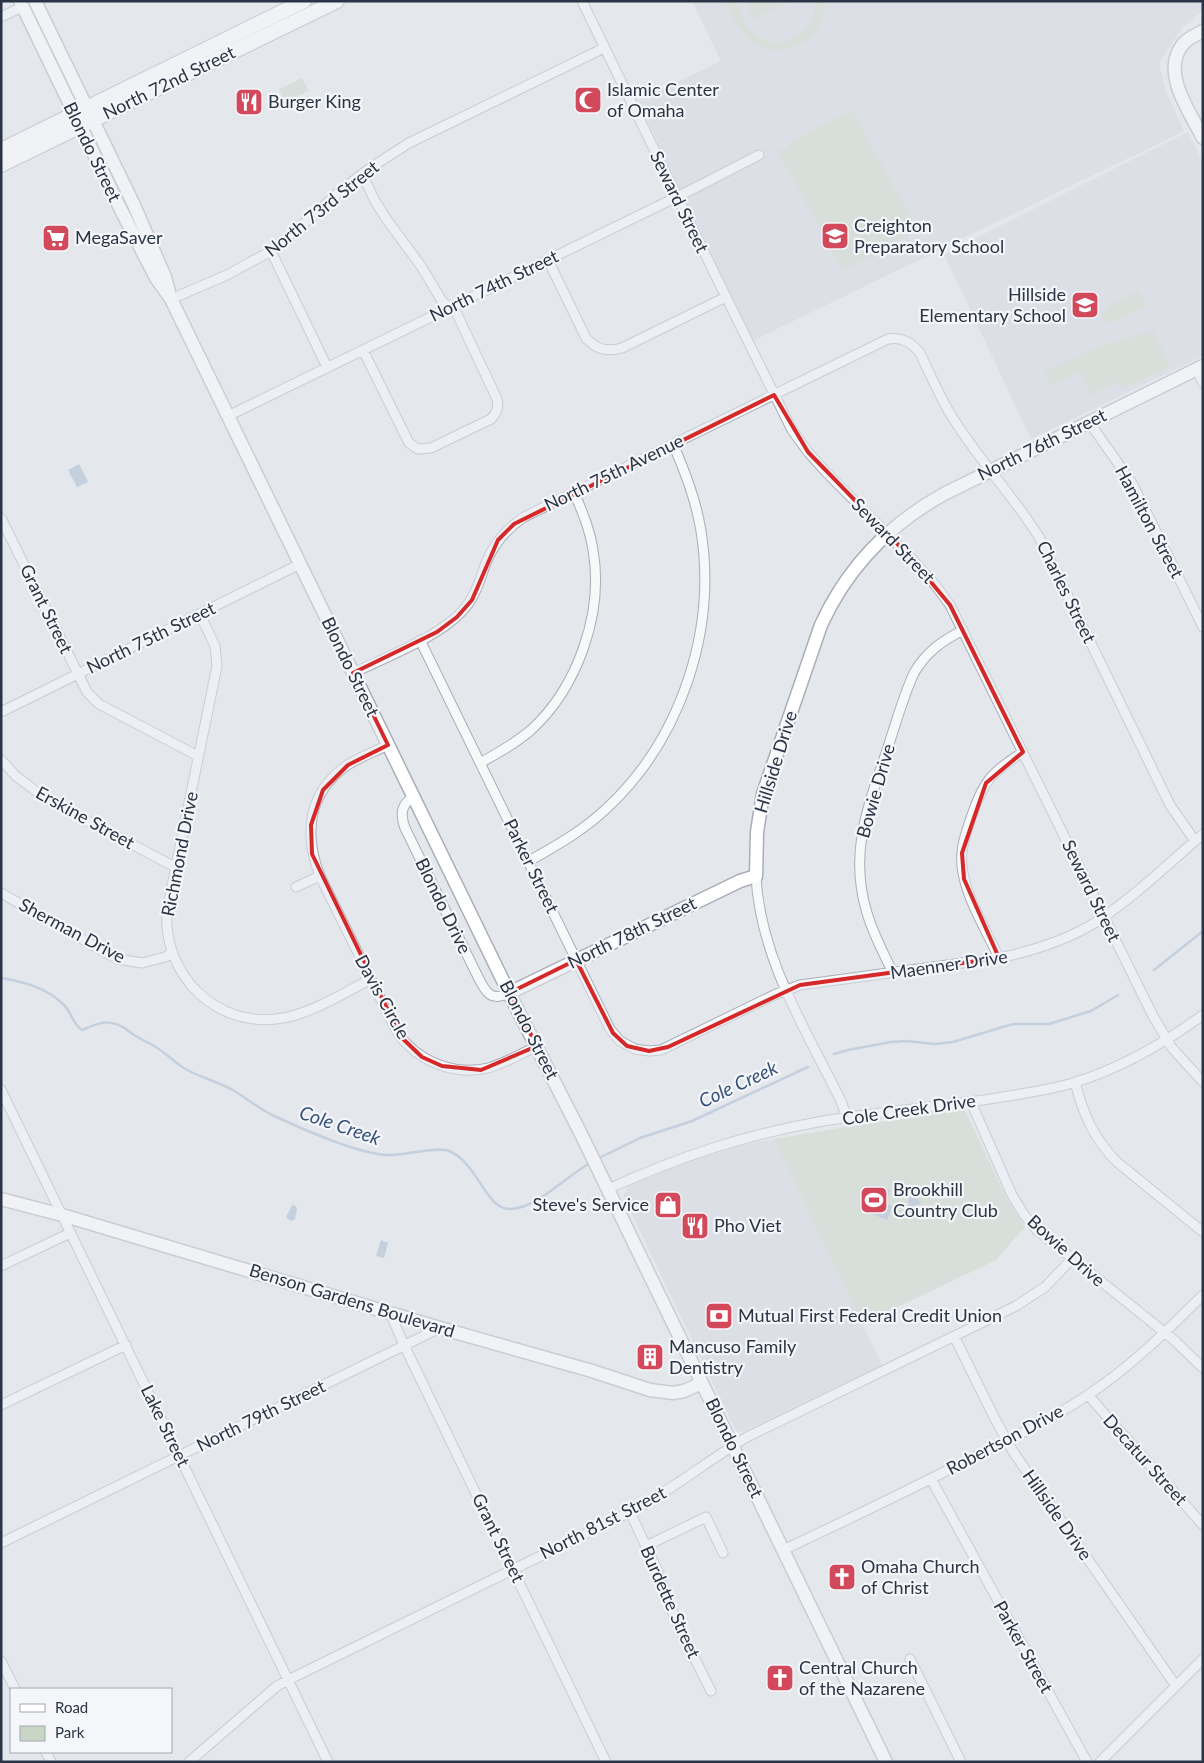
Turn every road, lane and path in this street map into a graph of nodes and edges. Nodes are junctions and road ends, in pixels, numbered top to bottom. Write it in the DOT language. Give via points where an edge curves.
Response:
graph roads {
  1 [pos="35,1"];
  2 [pos="304,1"];
  3 [pos="337,1"];
  4 [pos="582,1"];
  5 [pos="21,4"];
  6 [pos="1,17"];
  7 [pos="1203,31"];
  8 [pos="604,48"];
  9 [pos="83,117"];
  10 [pos="1203,138"];
  11 [pos="1,150"];
  12 [pos="760,156"];
  13 [pos="1,165"];
  14 [pos="362,174"];
  15 [pos="677,197"];
  16 [pos="271,251"];
  17 [pos="548,260"];
  18 [pos="726,297"];
  19 [pos="171,299"];
  20 [pos="450,308"];
  21 [pos="363,350"];
  22 [pos="920,353"];
  23 [pos="327,367"];
  24 [pos="1200,368"];
  25 [pos="1203,382"];
  26 [pos="774,395"];
  27 [pos="228,416"];
  28 [pos="1089,422"];
  29 [pos="672,444"];
  30 [pos="992,470"];
  31 [pos="574,492"];
  32 [pos="1,518"];
  33 [pos="886,534"];
  34 [pos="300,564"];
  35 [pos="200,614"];
  36 [pos="1203,627"];
  37 [pos="963,630"];
  38 [pos="420,640"];
  39 [pos="77,674"];
  40 [pos="353,674"];
  41 [pos="1,712"];
  42 [pos="388,745"];
  43 [pos="1023,752"];
  44 [pos="198,756"];
  45 [pos="1,760"];
  46 [pos="480,763"];
  47 [pos="413,797"];
  48 [pos="1203,834"];
  49 [pos="1195,841"];
  50 [pos="528,861"];
  51 [pos="175,867"];
  52 [pos="320,876"];
  53 [pos="756,876"];
  54 [pos="296,887"];
  55 [pos="1,893"];
  56 [pos="1104,916"];
  57 [pos="172,953"];
  58 [pos="999,958"];
  59 [pos="576,960"];
  60 [pos="893,973"];
  61 [pos="371,979"];
  62 [pos="786,990"];
  63 [pos="509,993"];
  64 [pos="1203,1015"];
  65 [pos="1166,1040"];
  66 [pos="537,1046"];
  67 [pos="672,1046"];
  68 [pos="1075,1082"];
  69 [pos="1203,1082"];
  70 [pos="1,1090"];
  71 [pos="971,1102"];
  72 [pos="846,1118"];
  73 [pos="608,1189"];
  74 [pos="1,1199"];
  75 [pos="62,1215"];
  76 [pos="1203,1232"];
  77 [pos="70,1233"];
  78 [pos="1072,1259"];
  79 [pos="1,1266"];
  80 [pos="1203,1295"];
  81 [pos="392,1313"];
  82 [pos="440,1328"];
  83 [pos="1165,1333"];
  84 [pos="954,1336"];
  85 [pos="126,1345"];
  86 [pos="404,1345"];
  87 [pos="1203,1368"];
  88 [pos="702,1383"];
  89 [pos="1088,1395"];
  90 [pos="1,1405"];
  91 [pos="1007,1441"];
  92 [pos="732,1446"];
  93 [pos="180,1456"];
  94 [pos="931,1479"];
  95 [pos="630,1512"];
  96 [pos="1203,1525"];
  97 [pos="1,1543"];
  98 [pos="646,1546"];
  99 [pos="783,1550"];
  100 [pos="723,1552"];
  101 [pos="513,1570"];
  102 [pos="910,1658"];
  103 [pos="1203,1658"];
  104 [pos="1,1661"];
  105 [pos="288,1680"];
  106 [pos="1176,1686"];
  107 [pos="14,1688"];
  108 [pos="711,1691"];
  109 [pos="189,1762"];
  110 [pos="328,1762"];
  111 [pos="606,1762"];
  112 [pos="886,1762"];
  113 [pos="961,1762"];
  114 [pos="1087,1762"];
  115 [pos="1100,1762"];
  1 -- 9 [label="main road, Blondo Street"];
  2 -- 9 [label="main road, North 72nd Street"];
  3 -- 9 [label="main road, North 72nd Street"];
  4 -- 8 [label="street, Seward Street"];
  5 -- 6 [label="street"];
  5 -- 9 [label="main road, Blondo Street"];
  7 -- 10 [label="main road" via="1184,43 1174,68 1178,86"];
  8 -- 14 [label="street, North 73rd Street" via="409,144"];
  8 -- 15 [label="street, Seward Street"];
  9 -- 11 [label="main road, North 72nd Street"];
  9 -- 13 [label="main road, North 72nd Street"];
  9 -- 19 [label="main road, Blondo Street" via="151,270"];
  12 -- 15 [label="street, North 74th Street"];
  14 -- 16 [label="street, North 73rd Street"];
  14 -- 20 [label="street" via="387,220"];
  15 -- 17 [label="street, North 74th Street"];
  15 -- 18 [label="street, Seward Street"];
  16 -- 19 [label="street, North 73rd Street" via="227,275"];
  16 -- 23 [label="street"];
  17 -- 18 [label="street" via="586,338 601,349 615,350"];
  17 -- 20 [label="street, North 74th Street"];
  18 -- 26 [label="street, Seward Street"];
  19 -- 27 [label="main road, Blondo Street"];
  20 -- 21 [label="street, North 74th Street"];
  20 -- 21 [label="street" via="456,312 498,405 491,419 431,448 418,449 409,443"];
  21 -- 23 [label="street, North 74th Street"];
  22 -- 26 [label="street, North 75th Avenue" via="907,341 888,339"];
  22 -- 30 [label="street, Charles Street" via="951,415"];
  23 -- 27 [label="street, North 74th Street"];
  24 -- 25 [label="street"];
  24 -- 28 [label="main road, North 76th Street"];
  26 -- 29 [label="street, North 75th Avenue"];
  26 -- 33 [label="street, Seward Street" via="808,452"];
  27 -- 34 [label="main road, Blondo Street"];
  28 -- 30 [label="main road, North 76th Street"];
  28 -- 36 [label="street, Hamilton Street" via="1132,482"];
  29 -- 31 [label="street, North 75th Avenue"];
  29 -- 50 [label="street" via="695,502 705,560 703,618 689,676 663,736 629,785 585,827"];
  30 -- 33 [label="main road, North 76th Street" via="930,502"];
  30 -- 49 [label="street, Charles Street" via="1039,537 1170,804"];
  31 -- 38 [label="street, North 75th Avenue" via="524,517 506,530 490,555 466,608 446,626"];
  31 -- 46 [label="street" via="589,532 595,567 594,606 583,647 567,685 546,715 516,742"];
  32 -- 39 [label="street, Grant Street"];
  33 -- 37 [label="street, Seward Street" via="936,586"];
  33 -- 53 [label="main road, Hillside Drive" via="845,581 821,625 763,794 757,832"];
  34 -- 35 [label="street, North 75th Street"];
  34 -- 40 [label="main road, Blondo Street"];
  35 -- 39 [label="street, North 75th Street"];
  35 -- 44 [label="street, Richmond Drive" via="214,646 217,666"];
  37 -- 43 [label="street, Seward Street"];
  37 -- 60 [label="street, Bowie Drive" via="934,647 914,673 862,826 859,859 863,900 872,929"];
  38 -- 40 [label="street, North 75th Avenue"];
  38 -- 46 [label="street, Parker Street"];
  39 -- 41 [label="street, North 75th Street"];
  39 -- 44 [label="street, Grant Street" via="87,692 99,704"];
  40 -- 42 [label="main road, Blondo Street"];
  42 -- 47 [label="main road, Blondo Street"];
  42 -- 52 [label="street, Davis Circle" via="348,765 328,782 319,797 312,815 310,836"];
  43 -- 56 [label="street, Seward Street"];
  43 -- 58 [label="street" via="995,772 986,783 966,833 962,853 964,879"];
  44 -- 51 [label="street, Richmond Drive"];
  45 -- 51 [label="street, Erskine Street" via="46,799"];
  46 -- 50 [label="street, Parker Street"];
  47 -- 63 [label="main road, Blondo Street"];
  47 -- 63 [label="street, Blondo Drive" via="403,807 405,828 486,991 494,997"];
  48 -- 49 [label="street, Maenner Drive"];
  49 -- 56 [label="street, Maenner Drive"];
  50 -- 59 [label="street, Parker Street"];
  51 -- 57 [label="street, Richmond Drive" via="166,920"];
  52 -- 54 [label="street"];
  52 -- 61 [label="street, Davis Circle"];
  53 -- 59 [label="main road, North 78th Street"];
  53 -- 62 [label="street, Hillside Drive" via="764,934"];
  55 -- 57 [label="street, Sherman Drive" via="117,959 142,963 165,958"];
  56 -- 58 [label="street, Maenner Drive" via="1055,942"];
  56 -- 65 [label="street, Seward Street"];
  57 -- 61 [label="street, Richmond Drive" via="185,978 203,998 227,1012 254,1019 295,1015"];
  58 -- 60 [label="street, Maenner Drive"];
  59 -- 63 [label="main road, North 78th Street"];
  59 -- 67 [label="street, Parker Street" via="610,1029 620,1041 643,1051"];
  60 -- 62 [label="street, Maenner Drive" via="800,985"];
  61 -- 66 [label="street, Davis Circle" via="401,1037 430,1061 456,1070 481,1070"];
  62 -- 67 [label="street, Maenner Drive"];
  62 -- 72 [label="street, Hillside Drive" via="842,1101"];
  63 -- 66 [label="main road, Blondo Street"];
  64 -- 65 [label="street, Cole Creek Drive"];
  65 -- 68 [label="street, Cole Creek Drive"];
  65 -- 69 [label="street, Seward Street"];
  66 -- 73 [label="main road, Blondo Street"];
  68 -- 71 [label="street, Cole Creek Drive"];
  68 -- 76 [label="street" via="1088,1124 1107,1151"];
  70 -- 75 [label="street, Lake Street"];
  71 -- 72 [label="street, Cole Creek Drive"];
  71 -- 78 [label="street, Bowie Drive" via="1019,1207 1036,1230"];
  72 -- 73 [label="street, Cole Creek Drive" via="765,1132 722,1144 664,1164"];
  73 -- 88 [label="main road, Blondo Street"];
  74 -- 75 [label="main road, Benson Gardens Boulevard"];
  75 -- 77 [label="street, Lake Street"];
  75 -- 81 [label="main road, Benson Gardens Boulevard"];
  77 -- 79 [label="street"];
  77 -- 85 [label="street, Lake Street"];
  78 -- 83 [label="street, Bowie Drive"];
  78 -- 84 [label="street, North 81st Street" via="1051,1282 1030,1298"];
  80 -- 83 [label="street, Robertson Drive"];
  81 -- 82 [label="main road, Benson Gardens Boulevard"];
  81 -- 86 [label="street, Grant Street"];
  82 -- 86 [label="street, North 79th Street"];
  82 -- 88 [label="main road, Benson Gardens Boulevard" via="662,1393 679,1393"];
  83 -- 87 [label="street, Bowie Drive"];
  83 -- 89 [label="street, Robertson Drive"];
  84 -- 91 [label="street, Hillside Drive"];
  84 -- 92 [label="street, North 81st Street"];
  85 -- 90 [label="street"];
  85 -- 93 [label="street, Lake Street"];
  86 -- 93 [label="street, North 79th Street"];
  86 -- 101 [label="street, Grant Street"];
  88 -- 92 [label="main road, Blondo Street"];
  89 -- 91 [label="street, Robertson Drive"];
  89 -- 96 [label="street, Decatur Street"];
  91 -- 94 [label="street, Robertson Drive"];
  91 -- 106 [label="street, Hillside Drive"];
  92 -- 95 [label="street, North 81st Street" via="662,1495"];
  92 -- 99 [label="main road, Blondo Street"];
  93 -- 97 [label="street, North 79th Street"];
  93 -- 105 [label="street, Lake Street"];
  94 -- 99 [label="street, Robertson Drive"];
  94 -- 114 [label="street, Parker Street"];
  95 -- 98 [label="street, Burdette Street"];
  95 -- 101 [label="street, North 81st Street"];
  98 -- 100 [label="street" via="706,1517"];
  98 -- 108 [label="street, Burdette Street" via="676,1621"];
  99 -- 112 [label="main road, Blondo Street"];
  101 -- 105 [label="street, North 81st Street"];
  101 -- 111 [label="street, Grant Street"];
  102 -- 113 [label="street"];
  103 -- 106 [label="street"];
  104 -- 107 [label="street"];
  105 -- 109 [label="street, North 81st Street"];
  105 -- 110 [label="street, Lake Street"];
  106 -- 115 [label="street"];
}
